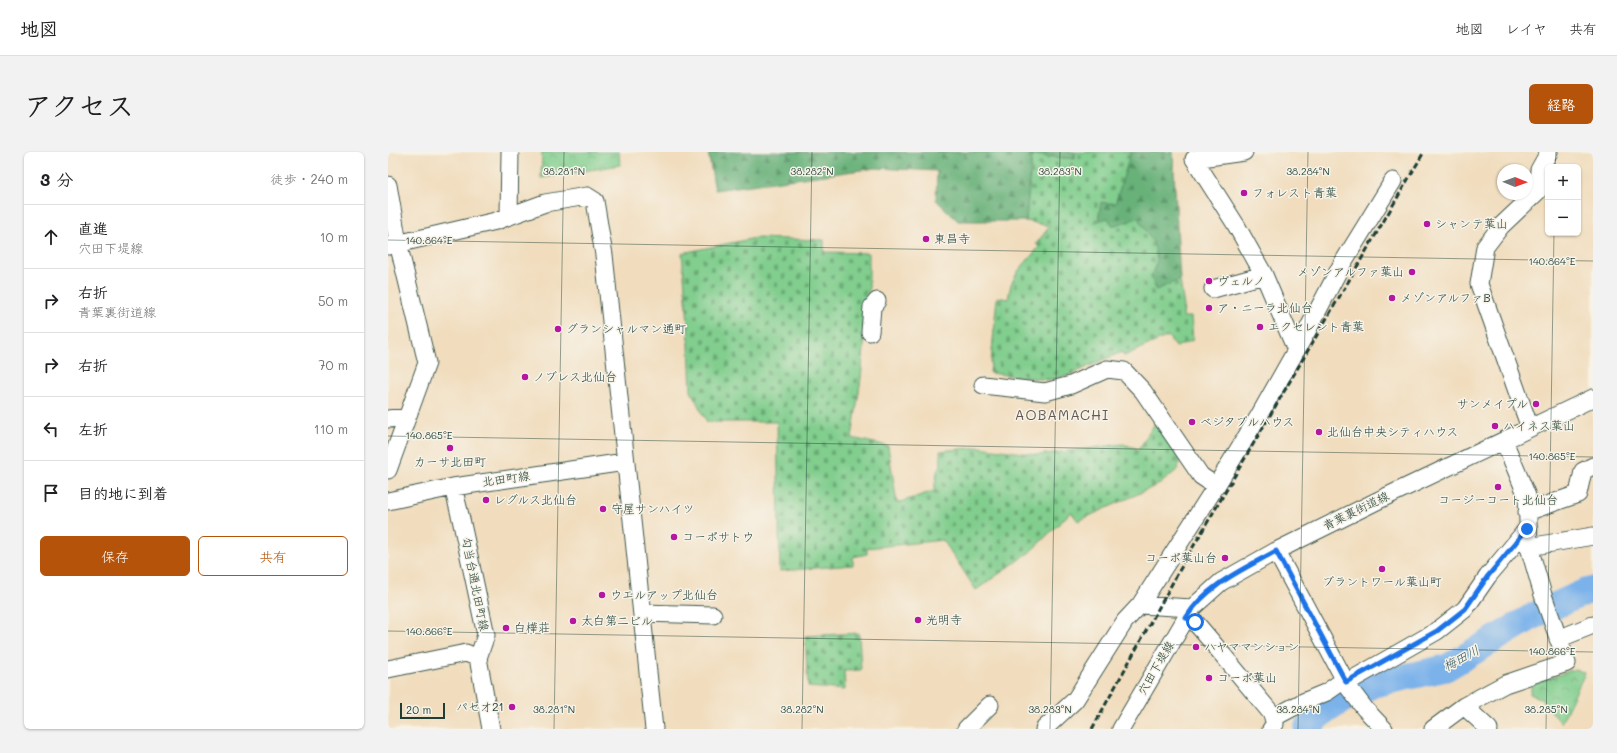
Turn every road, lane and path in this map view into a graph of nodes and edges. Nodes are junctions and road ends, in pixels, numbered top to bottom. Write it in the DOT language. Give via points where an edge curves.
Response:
graph roads {
  1 [pos="510,152"];
  2 [pos="1244,152"];
  3 [pos="1549,152"];
  4 [pos="1393,181"];
  5 [pos="388,185"];
  6 [pos="509,216"];
  7 [pos="393,244"];
  8 [pos="1264,275"];
  9 [pos="1213,289"];
  10 [pos="876,301"];
  11 [pos="870,332"];
  12 [pos="1296,350"];
  13 [pos="983,384"];
  14 [pos="1593,398"];
  15 [pos="407,418"];
  16 [pos="388,419"];
  17 [pos="1530,428"];
  18 [pos="1504,440"];
  19 [pos="625,462"];
  20 [pos="1593,466"];
  21 [pos="388,470"];
  22 [pos="1216,486"];
  23 [pos="453,487"];
  24 [pos="388,501"];
  25 [pos="1527,512"];
  26 [pos="1527,529"];
  27 [pos="1593,536"];
  28 [pos="1529,547"];
  29 [pos="1276,551"];
  30 [pos="1140,604"];
  31 [pos="642,613"];
  32 [pos="1189,613"];
  33 [pos="713,615"];
  34 [pos="1593,625"];
  35 [pos="1558,639"];
  36 [pos="478,658"];
  37 [pos="388,669"];
  38 [pos="1346,684"];
  39 [pos="990,705"];
  40 [pos="1464,706"];
  41 [pos="1272,724"];
  42 [pos="491,729"];
  43 [pos="654,729"];
  44 [pos="966,729"];
  45 [pos="1044,729"];
  46 [pos="1121,729"];
  47 [pos="1384,729"];
  48 [pos="1433,729"];
  49 [pos="1489,729"];
  1 -- 6 [label="street"];
  2 -- 8 [label="street" via="1194,159"];
  3 -- 17 [label="street" via="1539,170 1538,191 1501,226 1485,247 1479,284"];
  4 -- 12 [label="street" via="1342,264"];
  5 -- 7 [label="street"];
  6 -- 7 [label="street"];
  6 -- 19 [label="street" via="545,203 587,196 595,201 604,255"];
  7 -- 15 [label="street" via="427,363"];
  8 -- 9 [label="street"];
  8 -- 12 [label="street"];
  10 -- 11 [label="street" via="872,307"];
  12 -- 22 [label="street"];
  13 -- 22 [label="street" via="1045,392 1071,386 1107,370 1124,371 1143,391 1201,476"];
  14 -- 17 [label="street, 青葉裏街道線"];
  15 -- 16 [label="street"];
  15 -- 21 [label="street"];
  17 -- 18 [label="street, 青葉裏街道線"];
  18 -- 25 [label="street" via="1527,496"];
  18 -- 29 [label="street, 青葉裏街道線"];
  19 -- 23 [label="street, 北田町線"];
  19 -- 31 [label="street"];
  20 -- 25 [label="street" via="1583,471 1578,494"];
  22 -- 30 [label="street"];
  23 -- 24 [label="street, 北田町線"];
  23 -- 36 [label="street, 勾当台通北田町線" via="486,635"];
  25 -- 26 [label="street"];
  26 -- 28 [label="street"];
  26 -- 38 [label="street" via="1488,576 1465,609 1437,631"];
  27 -- 28 [label="street"];
  28 -- 35 [label="street"];
  29 -- 32 [label="street, 青葉裏街道線" via="1221,582"];
  29 -- 38 [label="street"];
  30 -- 32 [label="street"];
  30 -- 45 [label="street" via="1125,621 1075,700"];
  31 -- 33 [label="street"];
  31 -- 43 [label="street"];
  32 -- 41 [label="street" via="1272,714"];
  32 -- 46 [label="street, 穴田下堤線"];
  34 -- 35 [label="street"];
  35 -- 40 [label="street" via="1567,663 1505,684"];
  36 -- 37 [label="street" via="466,653"];
  36 -- 42 [label="street, 勾当台通北田町線"];
  38 -- 41 [label="street" via="1302,702"];
  38 -- 47 [label="street"];
  39 -- 44 [label="street"];
  40 -- 48 [label="street"];
  40 -- 49 [label="street"];
}
